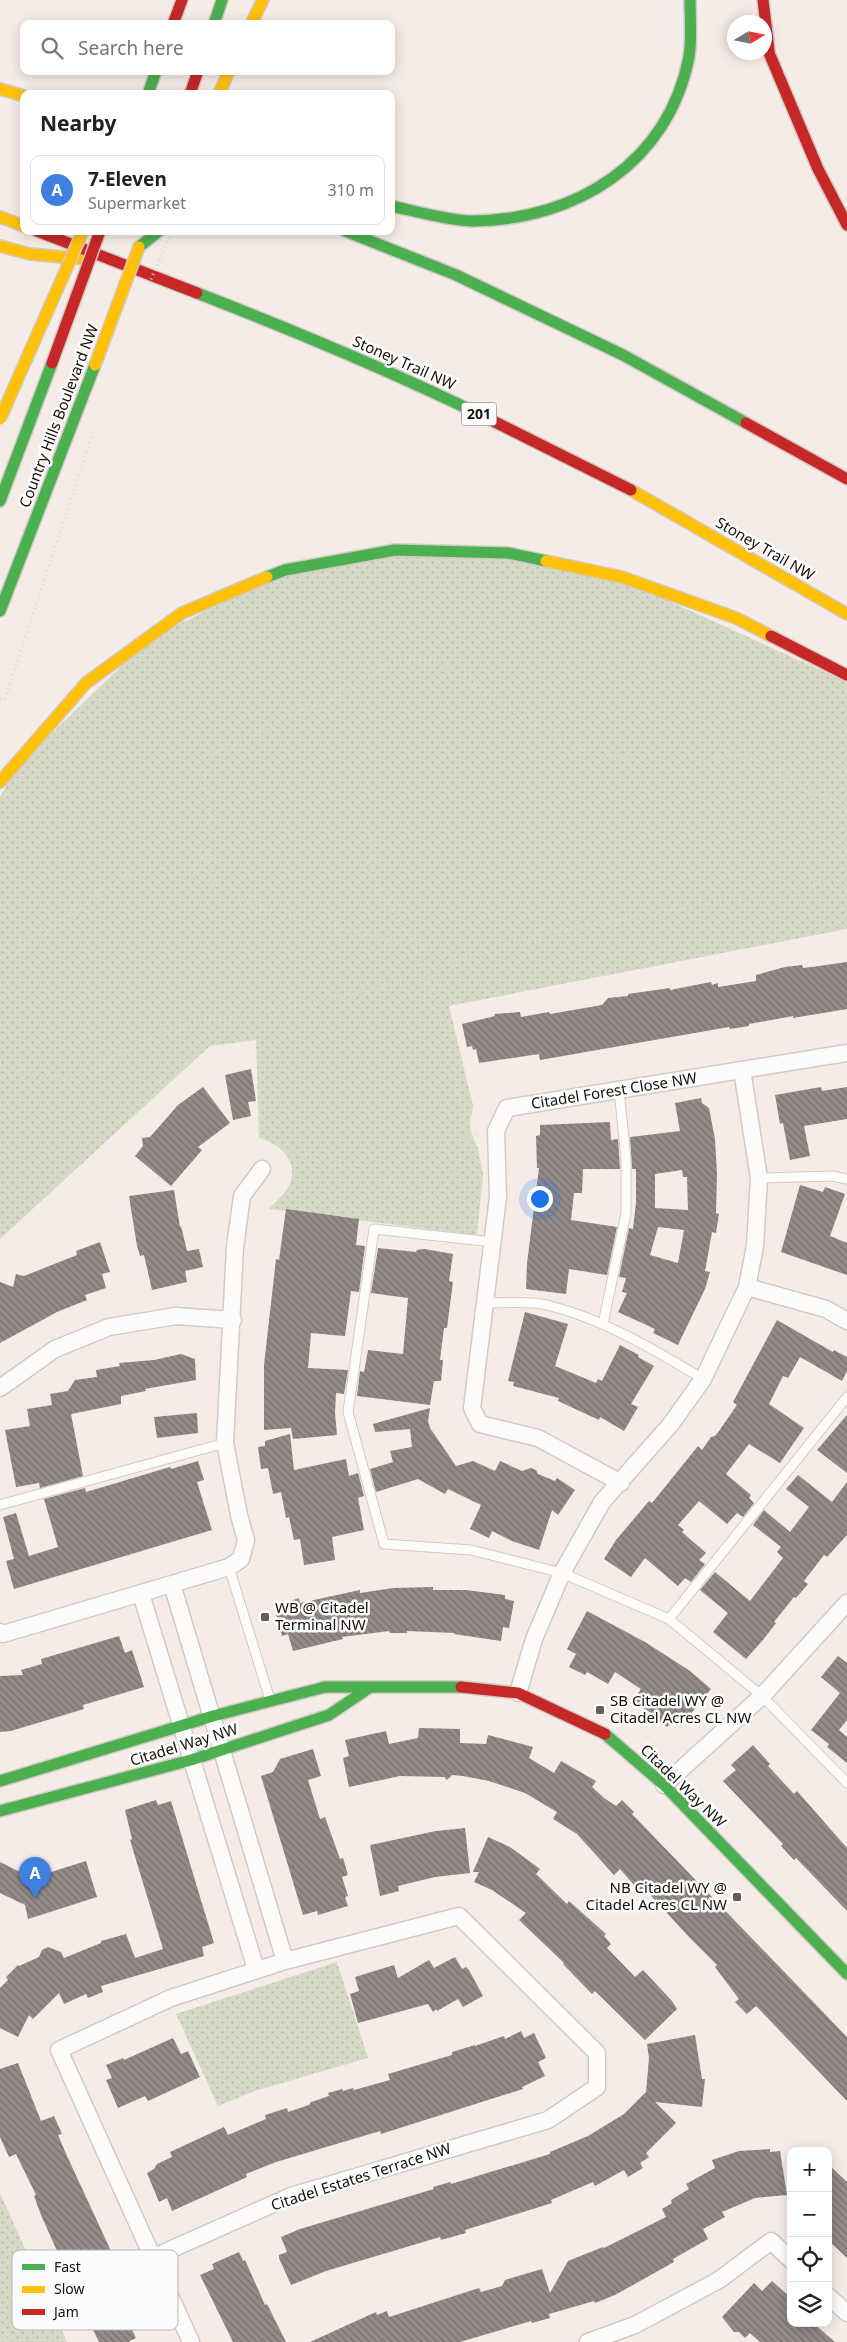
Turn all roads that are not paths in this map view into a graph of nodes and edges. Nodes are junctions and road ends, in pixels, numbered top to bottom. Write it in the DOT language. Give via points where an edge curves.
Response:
graph roads {
  1 [pos="182,0"];
  2 [pos="222,0"];
  3 [pos="263,0"];
  4 [pos="690,0"];
  5 [pos="763,0"];
  6 [pos="764,15"];
  7 [pos="174,20"];
  8 [pos="215,20"];
  9 [pos="254,20"];
  10 [pos="772,57"];
  11 [pos="155,75"];
  12 [pos="196,75"];
  13 [pos="227,75"];
  14 [pos="0,88"];
  15 [pos="149,90"];
  16 [pos="191,90"];
  17 [pos="221,90"];
  18 [pos="20,95"];
  19 [pos="395,207"];
  20 [pos="0,217"];
  21 [pos="20,224"];
  22 [pos="847,225"];
  23 [pos="48,235"];
  24 [pos="82,235"];
  25 [pos="99,235"];
  26 [pos="143,235"];
  27 [pos="154,235"];
  28 [pos="355,235"];
  29 [pos="0,246"];
  30 [pos="139,247"];
  31 [pos="119,262"];
  32 [pos="0,419"];
  33 [pos="847,479"];
  34 [pos="0,502"];
  35 [pos="0,611"];
  36 [pos="847,614"];
  37 [pos="847,675"];
  38 [pos="0,782"];
  39 [pos="847,1053"];
  40 [pos="742,1070"];
  41 [pos="619,1090"];
  42 [pos="262,1169"];
  43 [pos="759,1178"];
  44 [pos="847,1179"];
  45 [pos="493,1242"];
  46 [pos="747,1287"];
  47 [pos="486,1303"];
  48 [pos="233,1320"];
  49 [pos="847,1321"];
  50 [pos="603,1324"];
  51 [pos="703,1379"];
  52 [pos="0,1388"];
  53 [pos="847,1396"];
  54 [pos="225,1443"];
  55 [pos="621,1483"];
  56 [pos="0,1505"];
  57 [pos="229,1567"];
  58 [pos="562,1573"];
  59 [pos="172,1584"];
  60 [pos="140,1594"];
  61 [pos="846,1605"];
  62 [pos="669,1619"];
  63 [pos="0,1632"];
  64 [pos="369,1688"];
  65 [pos="518,1693"];
  66 [pos="762,1696"];
  67 [pos="270,1701"];
  68 [pos="212,1716"];
  69 [pos="182,1726"];
  70 [pos="222,1750"];
  71 [pos="191,1760"];
  72 [pos="0,1781"];
  73 [pos="847,1783"];
  74 [pos="664,1786"];
  75 [pos="0,1811"];
  76 [pos="284,1961"];
  77 [pos="256,1970"];
  78 [pos="847,1974"];
  79 [pos="151,2250"];
  80 [pos="170,2250"];
  81 [pos="787,2256"];
  82 [pos="832,2300"];
  83 [pos="178,2312"];
  84 [pos="847,2313"];
  85 [pos="191,2342"];
  86 [pos="588,2342"];
  1 -- 7 [label="main road"];
  2 -- 8 [label="main road"];
  3 -- 9 [label="main road"];
  4 -- 19 [label="main road" via="688,64 660,130 632,166 602,188 565,207 472,221"];
  5 -- 6 [label="main road"];
  10 -- 22 [label="main road" via="818,170"];
  11 -- 15 [label="main road"];
  12 -- 16 [label="main road"];
  13 -- 17 [label="main road"];
  14 -- 18 [label="main road"];
  20 -- 21 [label="main road"];
  23 -- 31 [label="main road, Stoney Trail NW / 201"];
  24 -- 32 [label="main road, bridge"];
  25 -- 34 [label="main road, Country Hills Boulevard NW, bridge"];
  26 -- 30 [label="main road, Country Hills Boulevard NW"];
  27 -- 30 [label="main road"];
  28 -- 33 [label="main road" via="456,275 624,355"];
  29 -- 31 [label="main road" via="30,254"];
  30 -- 35 [label="main road, Country Hills Boulevard NW, bridge"];
  31 -- 36 [label="main road, Stoney Trail NW / 201" via="294,330 416,383 617,482"];
  37 -- 38 [label="main road" via="802,648 734,615 681,594 615,574 512,553 433,548 358,552 311,563 234,588 180,613 155,629 88,680 60,706"];
  39 -- 40 [label="street, Citadel Forest Close NW"];
  40 -- 41 [label="street, Citadel Forest Close NW"];
  40 -- 43 [label="street"];
  41 -- 45 [label="street, Citadel Forest Close NW" via="507,1108 496,1131 498,1197"];
  41 -- 50 [label="lane" via="626,1159 626,1213"];
  42 -- 48 [label="street" via="242,1196 235,1247"];
  43 -- 44 [label="lane" via="834,1176"];
  43 -- 46 [label="street" via="756,1246"];
  45 -- 47 [label="street, Citadel Forest Close NW"];
  45 -- 58 [label="lane" via="374,1229 348,1412 384,1544 471,1550"];
  46 -- 49 [label="street" via="826,1309"];
  46 -- 51 [label="street"];
  47 -- 50 [label="lane" via="546,1305"];
  47 -- 55 [label="street, Citadel Forest Close NW" via="472,1408 480,1424 538,1438"];
  48 -- 52 [label="street" via="176,1316 109,1327 55,1349"];
  48 -- 54 [label="street"];
  50 -- 51 [label="lane" via="634,1338"];
  51 -- 55 [label="street" via="671,1424"];
  53 -- 62 [label="lane"];
  54 -- 56 [label="lane"];
  54 -- 57 [label="street" via="246,1540 241,1559"];
  55 -- 58 [label="street" via="602,1502"];
  57 -- 59 [label="street"];
  57 -- 67 [label="lane"];
  58 -- 62 [label="lane"];
  58 -- 65 [label="street" via="534,1639"];
  59 -- 60 [label="street"];
  59 -- 68 [label="street"];
  60 -- 63 [label="street" via="3,1634"];
  60 -- 69 [label="street"];
  61 -- 66 [label="street"];
  62 -- 66 [label="lane"];
  64 -- 65 [label="main road, Citadel Way NW" via="454,1686"];
  64 -- 67 [label="main road, Citadel Way NW" via="325,1687"];
  64 -- 70 [label="main road, Citadel Way NW" via="329,1715"];
  65 -- 74 [label="main road, Citadel Way NW" via="603,1732"];
  66 -- 73 [label="lane"];
  66 -- 74 [label="street"];
  67 -- 68 [label="main road, Citadel Way NW"];
  68 -- 69 [label="main road, Citadel Way NW"];
  68 -- 70 [label="street"];
  69 -- 71 [label="street"];
  69 -- 72 [label="main road, Citadel Way NW"];
  70 -- 71 [label="main road, Citadel Way NW"];
  70 -- 76 [label="street"];
  71 -- 75 [label="main road, Citadel Way NW"];
  71 -- 77 [label="street"];
  74 -- 78 [label="main road, Citadel Way NW"];
  76 -- 77 [label="street, Citadel Estates Terrace NW"];
  76 -- 80 [label="street, Citadel Estates Terrace NW" via="459,1916 597,2053 597,2088 548,2120 291,2196"];
  77 -- 79 [label="street, Citadel Estates Terrace NW" via="171,1998 58,2050"];
  81 -- 86 [label="street" via="771,2242 719,2280 635,2325"];
  82 -- 84 [label="street"];
  83 -- 85 [label="street"];
}
